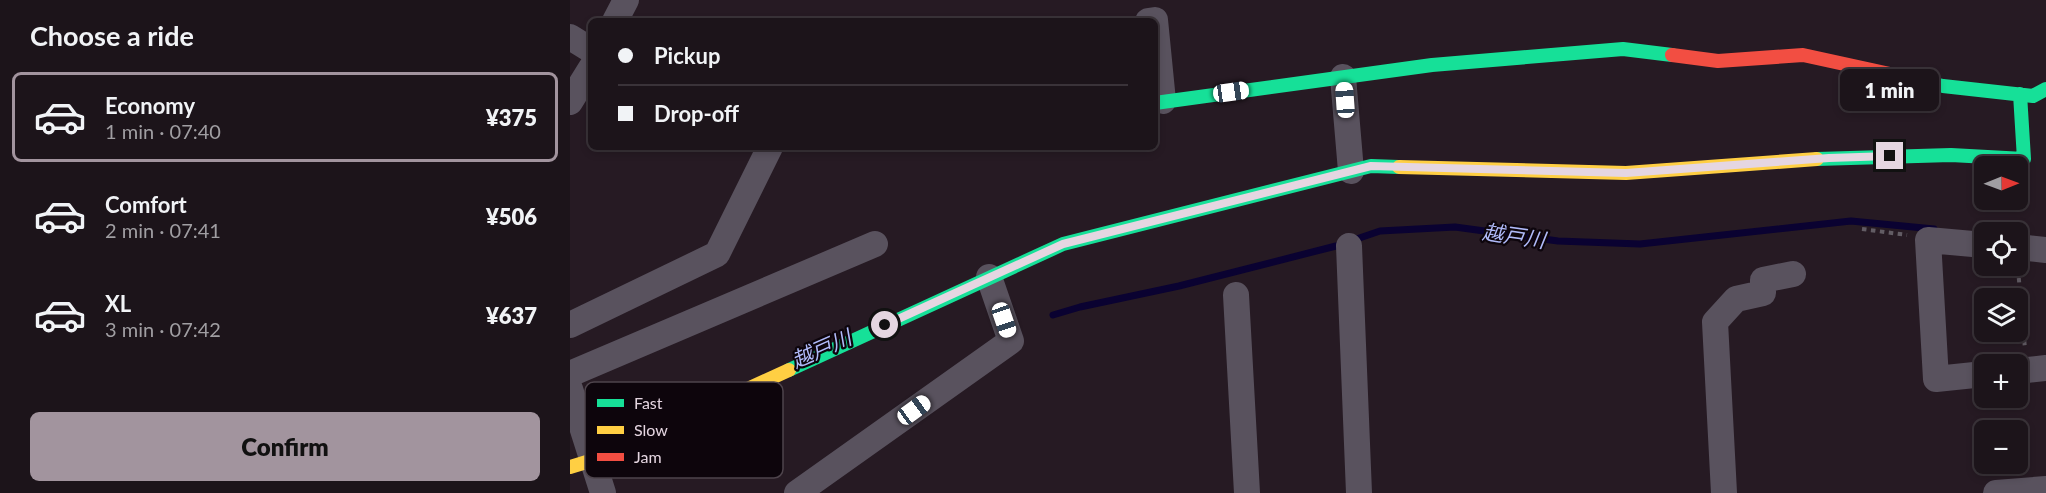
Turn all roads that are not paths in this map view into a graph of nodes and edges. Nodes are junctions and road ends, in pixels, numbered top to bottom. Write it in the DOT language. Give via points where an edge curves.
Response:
graph roads {
  1 [pos="626,0"];
  2 [pos="617,18"];
  3 [pos="570,38"];
  4 [pos="588,48"];
  5 [pos="588,76"];
  6 [pos="1343,77"];
  7 [pos="1158,82"];
  8 [pos="2046,89"];
  9 [pos="2020,94"];
  10 [pos="579,98"];
  11 [pos="1159,102"];
  12 [pos="769,150"];
  13 [pos="1351,171"];
  14 [pos="875,244"];
  15 [pos="1974,244"];
  16 [pos="1349,246"];
  17 [pos="2028,248"];
  18 [pos="2046,250"];
  19 [pos="1794,274"];
  20 [pos="989,277"];
  21 [pos="1236,295"];
  22 [pos="570,325"];
  23 [pos="570,374"];
  24 [pos="1974,375"];
  25 [pos="753,382"];
  26 [pos="570,389"];
  27 [pos="584,457"];
  28 [pos="595,478"];
  29 [pos="2046,489"];
  30 [pos="603,493"];
  31 [pos="797,493"];
  32 [pos="1246,493"];
  33 [pos="1359,493"];
  34 [pos="1724,493"];
  35 [pos="1996,493"];
  1 -- 2 [label="street"];
  3 -- 4 [label="street"];
  5 -- 10 [label="street"];
  6 -- 9 [label="street" via="1432,65 1623,50 1718,62 1803,55 1942,86"];
  6 -- 11 [label="street"];
  6 -- 13 [label="street"];
  7 -- 11 [label="street"];
  8 -- 9 [label="street" via="2033,96"];
  9 -- 13 [label="street" via="2024,159 1951,154 1829,158 1626,173 1371,166"];
  12 -- 22 [label="street" via="717,254"];
  13 -- 20 [label="street" via="1063,244"];
  14 -- 23 [label="street"];
  15 -- 24 [label="street" via="1928,240 1936,379"];
  16 -- 33 [label="street"];
  17 -- 18 [label="street"];
  19 -- 34 [label="street" via="1763,280 1763,293 1736,299 1715,322"];
  20 -- 25 [label="street"];
  20 -- 31 [label="street" via="1011,341"];
  21 -- 32 [label="street"];
  26 -- 27 [label="street"];
  28 -- 30 [label="street"];
  29 -- 35 [label="street"];
}
